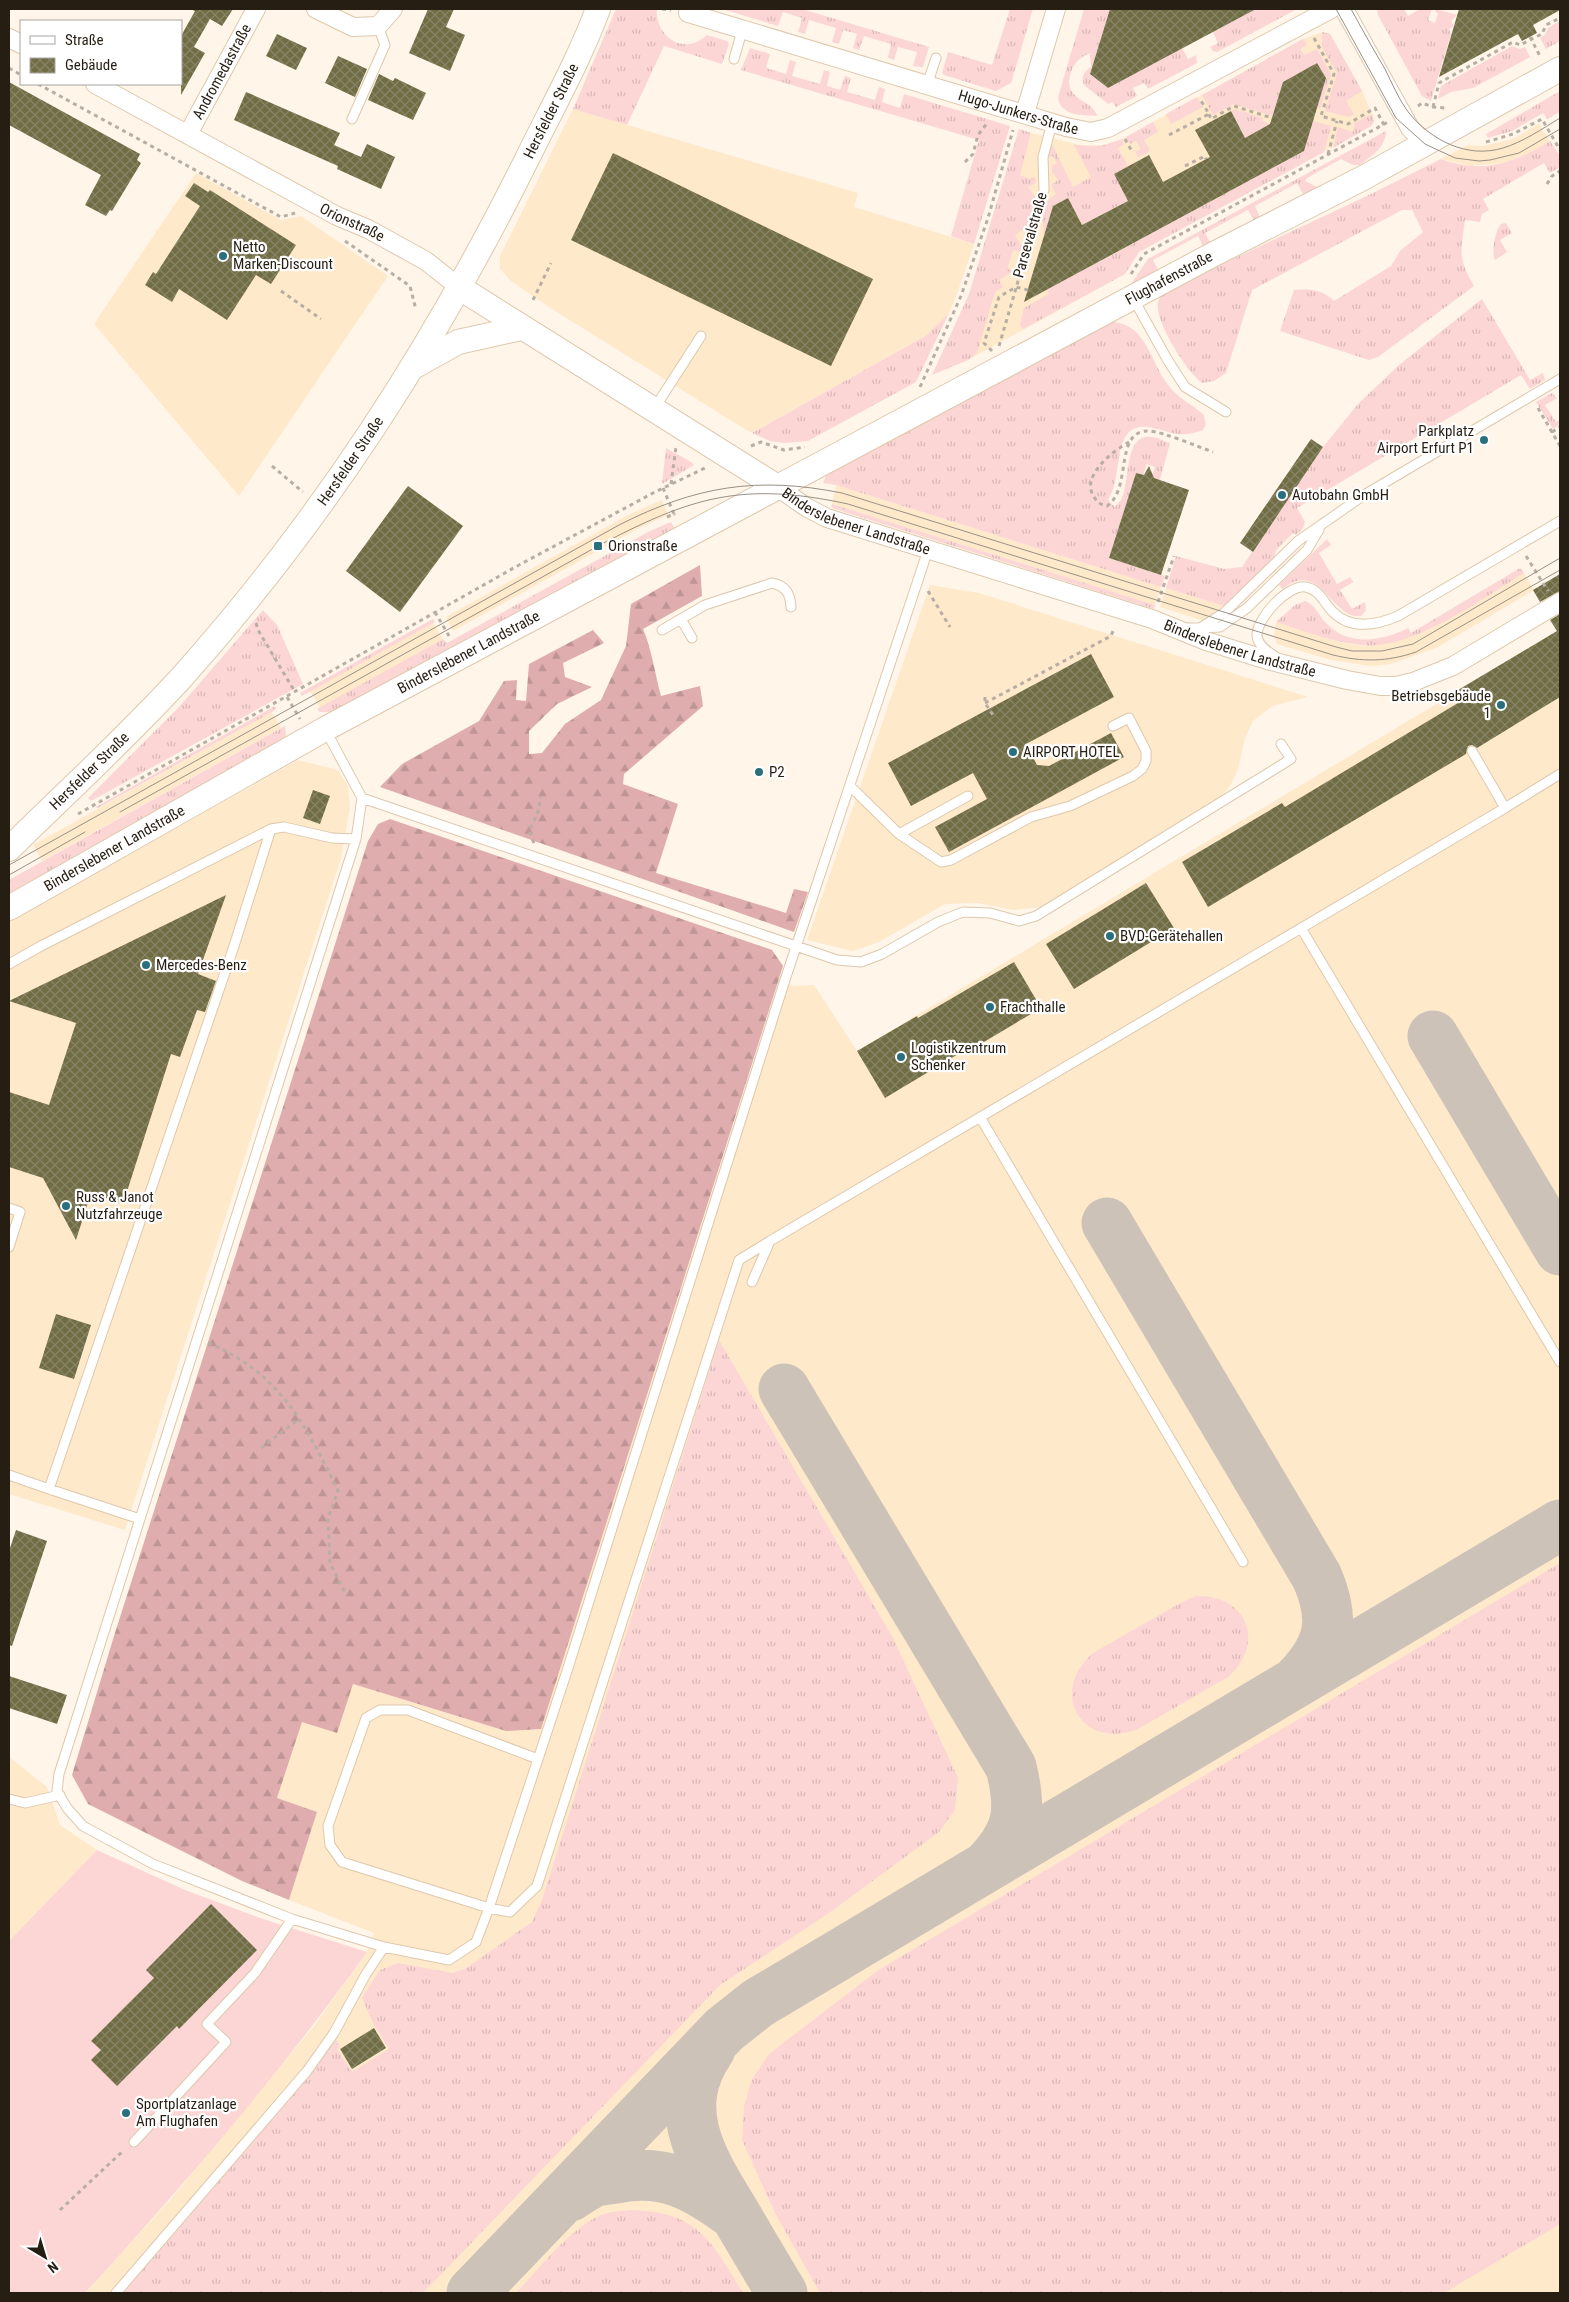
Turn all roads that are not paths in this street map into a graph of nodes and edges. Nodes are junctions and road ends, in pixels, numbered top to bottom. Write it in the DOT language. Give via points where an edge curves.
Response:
graph roads {
  1 [pos="256,9"];
  2 [pos="316,9"];
  3 [pos="393,9"];
  4 [pos="598,9"];
  5 [pos="1056,9"];
  6 [pos="1331,9"];
  7 [pos="1344,9"];
  8 [pos="688,13"];
  9 [pos="378,26"];
  10 [pos="742,31"];
  11 [pos="936,58"];
  12 [pos="734,59"];
  13 [pos="1560,69"];
  14 [pos="97,85"];
  15 [pos="927,85"];
  16 [pos="1024,113"];
  17 [pos="352,119"];
  18 [pos="1052,123"];
  19 [pos="188,134"];
  20 [pos="1425,144"];
  21 [pos="1044,190"];
  22 [pos="1131,287"];
  23 [pos="460,288"];
  24 [pos="521,328"];
  25 [pos="701,336"];
  26 [pos="414,367"];
  27 [pos="1560,379"];
  28 [pos="654,409"];
  29 [pos="1226,412"];
  30 [pos="779,488"];
  31 [pos="1560,520"];
  32 [pos="928,550"];
  33 [pos="1558,603"];
  34 [pos="791,607"];
  35 [pos="681,619"];
  36 [pos="1160,622"];
  37 [pos="662,630"];
  38 [pos="692,638"];
  39 [pos="1290,666"];
  40 [pos="1113,726"];
  41 [pos="325,729"];
  42 [pos="1281,744"];
  43 [pos="1472,751"];
  44 [pos="1560,774"];
  45 [pos="850,786"];
  46 [pos="968,796"];
  47 [pos="362,798"];
  48 [pos="1504,808"];
  49 [pos="271,829"];
  50 [pos="899,834"];
  51 [pos="356,839"];
  52 [pos="9,849"];
  53 [pos="9,908"];
  54 [pos="1302,928"];
  55 [pos="797,945"];
  56 [pos="9,964"];
  57 [pos="980,1117"];
  58 [pos="9,1208"];
  59 [pos="770,1241"];
  60 [pos="9,1247"];
  61 [pos="752,1282"];
  62 [pos="1560,1362"];
  63 [pos="9,1475"];
  64 [pos="49,1489"];
  65 [pos="140,1519"];
  66 [pos="1243,1562"];
  67 [pos="538,1758"];
  68 [pos="60,1795"];
  69 [pos="9,1799"];
  70 [pos="489,1908"];
  71 [pos="292,1919"];
  72 [pos="384,1947"];
  73 [pos="134,2142"];
  74 [pos="116,2293"];
  1 -- 19 [label="street, Andromedastraße"];
  2 -- 9 [label="street" via="353,27"];
  3 -- 9 [label="street"];
  4 -- 23 [label="street, Hersfelder Straße" via="489,236"];
  5 -- 16 [label="street"];
  6 -- 18 [label="street, Hugo-Junkers-Straße" via="1108,128 1083,132"];
  7 -- 20 [label="street" via="1410,128"];
  8 -- 10 [label="street, Hugo-Junkers-Straße"];
  9 -- 17 [label="lane" via="385,45"];
  10 -- 12 [label="lane"];
  10 -- 15 [label="street, Hugo-Junkers-Straße"];
  11 -- 15 [label="lane"];
  13 -- 20 [label="street, Flughafenstraße"];
  14 -- 19 [label="street, Orionstraße"];
  15 -- 16 [label="street, Hugo-Junkers-Straße"];
  16 -- 18 [label="street, Hugo-Junkers-Straße"];
  18 -- 21 [label="lane, Parsevalstraße" via="1043,158"];
  19 -- 23 [label="street, Orionstraße" via="426,261"];
  20 -- 22 [label="street, Flughafenstraße"];
  22 -- 29 [label="lane" via="1167,359 1185,387"];
  22 -- 30 [label="street, Flughafenstraße"];
  23 -- 24 [label="street, Orionstraße"];
  23 -- 26 [label="street, Hersfelder Straße"];
  24 -- 26 [label="street" via="458,342"];
  24 -- 28 [label="street, Orionstraße"];
  25 -- 28 [label="lane"];
  26 -- 52 [label="street, Hersfelder Straße" via="346,471 262,582 182,676 100,762"];
  27 -- 36 [label="lane" via="1364,495 1322,527 1307,550 1247,608 1220,627 1211,629"];
  28 -- 30 [label="street, Orionstraße"];
  30 -- 32 [label="street, Binderslebener Landstraße" via="827,518"];
  30 -- 41 [label="street, Binderslebener Landstraße"];
  31 -- 39 [label="lane" via="1387,621 1376,624 1351,623 1333,612 1314,590 1305,587 1293,590 1264,615 1257,631 1260,644"];
  32 -- 36 [label="street, Binderslebener Landstraße"];
  32 -- 45 [label="lane"];
  33 -- 39 [label="street, Binderslebener Landstraße" via="1453,666 1396,686 1346,680"];
  34 -- 35 [label="lane" via="787,590 772,583 705,606"];
  35 -- 37 [label="lane"];
  35 -- 38 [label="lane"];
  36 -- 39 [label="street, Binderslebener Landstraße" via="1206,641"];
  40 -- 50 [label="lane" via="1129,718 1146,751 1142,769 1132,776 1070,806 1031,817 951,860 941,862"];
  41 -- 47 [label="lane"];
  41 -- 53 [label="street, Binderslebener Landstraße"];
  42 -- 55 [label="lane" via="1291,759 1036,916 1019,921 990,913 963,912 861,962 837,960"];
  43 -- 48 [label="lane"];
  44 -- 48 [label="lane"];
  45 -- 50 [label="lane"];
  45 -- 55 [label="lane"];
  46 -- 50 [label="lane"];
  47 -- 51 [label="lane"];
  47 -- 55 [label="lane"];
  48 -- 54 [label="lane"];
  49 -- 51 [label="lane" via="284,826 332,838"];
  49 -- 56 [label="lane"];
  49 -- 64 [label="lane"];
  51 -- 65 [label="lane"];
  54 -- 57 [label="lane"];
  54 -- 62 [label="lane"];
  55 -- 67 [label="lane"];
  57 -- 59 [label="lane"];
  57 -- 66 [label="lane"];
  58 -- 60 [label="lane" via="20,1212"];
  59 -- 61 [label="lane"];
  59 -- 70 [label="lane" via="738,1260 537,1886 510,1912"];
  63 -- 64 [label="lane"];
  64 -- 65 [label="lane"];
  65 -- 68 [label="lane" via="58,1774 57,1791"];
  67 -- 70 [label="lane"];
  67 -- 70 [label="lane" via="408,1710 380,1710 366,1718 328,1826 330,1845 342,1862"];
  68 -- 69 [label="lane" via="25,1803"];
  68 -- 71 [label="lane" via="83,1826 106,1840 153,1864"];
  70 -- 72 [label="lane" via="476,1942 449,1960"];
  71 -- 72 [label="lane"];
  71 -- 73 [label="lane" via="256,1973 207,2024 226,2042"];
  72 -- 74 [label="lane" via="307,2071"];
}
